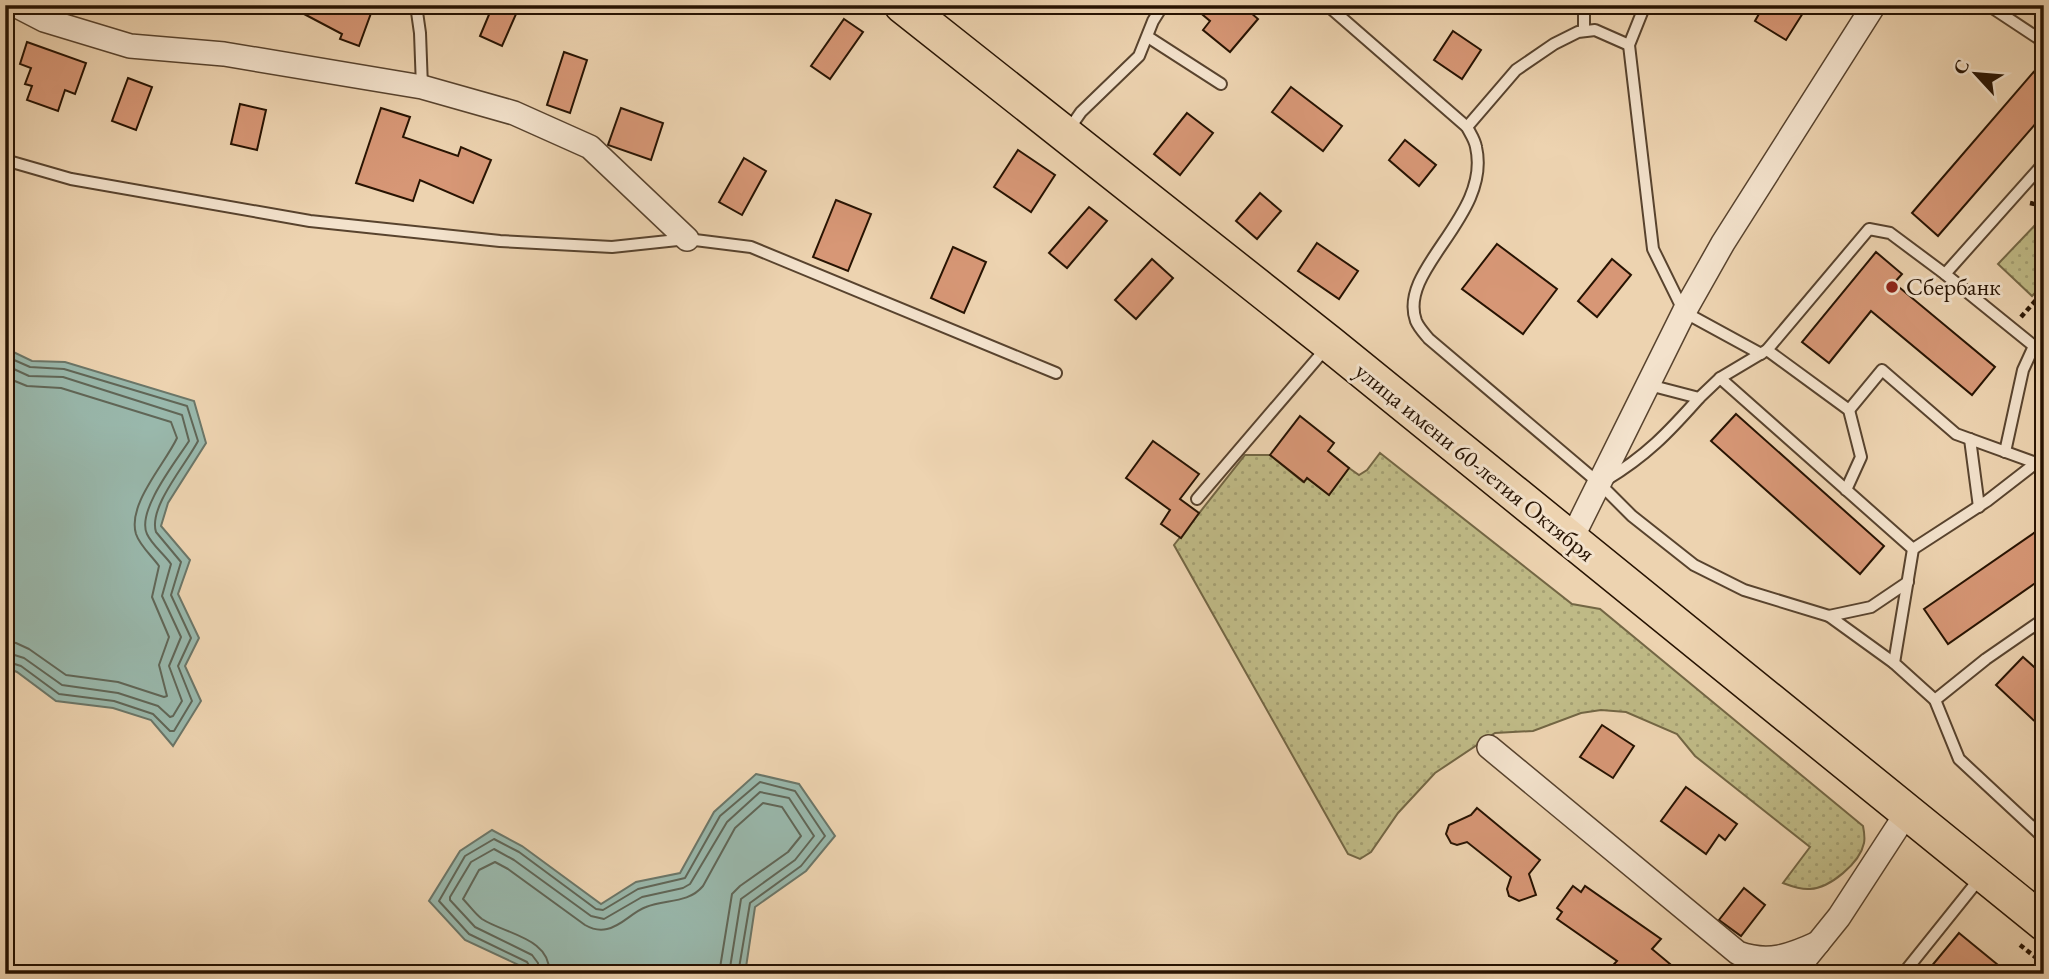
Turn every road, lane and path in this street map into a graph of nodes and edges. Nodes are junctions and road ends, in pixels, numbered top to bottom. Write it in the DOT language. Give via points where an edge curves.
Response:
graph roads {
  1 [pos="15,5"];
  2 [pos="416,5"];
  3 [pos="902,5"];
  4 [pos="1163,5"];
  5 [pos="1327,5"];
  6 [pos="1584,5"];
  7 [pos="1645,5"];
  8 [pos="1874,5"];
  9 [pos="1988,5"];
  10 [pos="1584,31"];
  11 [pos="1147,37"];
  12 [pos="2044,42"];
  13 [pos="1629,45"];
  14 [pos="1221,84"];
  15 [pos="422,87"];
  16 [pos="1467,127"];
  17 [pos="1065,135"];
  18 [pos="5,160"];
  19 [pos="2044,163"];
  20 [pos="687,239"];
  21 [pos="1945,274"];
  22 [pos="2044,291"];
  23 [pos="1684,312"];
  24 [pos="2012,328"];
  25 [pos="2044,337"];
  26 [pos="1330,344"];
  27 [pos="2034,346"];
  28 [pos="1764,352"];
  29 [pos="1055,373"];
  30 [pos="1720,377"];
  31 [pos="1649,385"];
  32 [pos="1699,398"];
  33 [pos="1849,410"];
  34 [pos="1970,439"];
  35 [pos="2005,452"];
  36 [pos="2040,463"];
  37 [pos="1600,484"];
  38 [pos="1846,490"];
  39 [pos="1197,499"];
  40 [pos="1979,507"];
  41 [pos="1572,540"];
  42 [pos="1913,549"];
  43 [pos="1908,582"];
  44 [pos="1829,616"];
  45 [pos="2042,625"];
  46 [pos="1894,663"];
  47 [pos="1935,700"];
  48 [pos="1489,747"];
  49 [pos="1908,811"];
  50 [pos="2044,838"];
  51 [pos="1984,873"];
  52 [pos="2044,923"];
  53 [pos="1818,943"];
  54 [pos="1801,971"];
  55 [pos="1903,974"];
  1 -- 15 [label="street" via="44,20 130,46 224,54"];
  2 -- 15 [label="lane"];
  3 -- 17 [label="main road, улица имени 60-летия Октября"];
  4 -- 11 [label="lane"];
  5 -- 16 [label="lane"];
  6 -- 10 [label="lane"];
  7 -- 13 [label="lane"];
  8 -- 23 [label="street"];
  9 -- 12 [label="lane"];
  10 -- 13 [label="lane" via="1595,30"];
  10 -- 16 [label="lane" via="1516,70"];
  11 -- 14 [label="lane"];
  11 -- 17 [label="lane" via="1139,57 1081,113"];
  13 -- 23 [label="lane" via="1653,250"];
  15 -- 20 [label="street" via="514,113 590,147"];
  16 -- 37 [label="lane" via="1476,146 1477,175 1471,199 1418,283 1414,301 1417,324"];
  17 -- 26 [label="main road, улица имени 60-летия Октября"];
  18 -- 20 [label="lane" via="71,179 310,221 500,241 612,247"];
  19 -- 21 [label="lane"];
  20 -- 29 [label="lane" via="751,247"];
  21 -- 24 [label="lane"];
  21 -- 28 [label="lane" via="1889,233 1869,229"];
  22 -- 24 [label="path"];
  23 -- 28 [label="lane"];
  23 -- 31 [label="street"];
  24 -- 27 [label="lane"];
  25 -- 27 [label="lane"];
  26 -- 39 [label="lane"];
  26 -- 41 [label="main road, улица имени 60-летия Октября"];
  27 -- 35 [label="lane" via="2023,370"];
  28 -- 30 [label="lane"];
  28 -- 33 [label="lane"];
  30 -- 32 [label="lane"];
  30 -- 38 [label="lane"];
  31 -- 32 [label="lane"];
  31 -- 37 [label="street"];
  32 -- 37 [label="lane" via="1659,442"];
  33 -- 34 [label="lane" via="1882,370 1956,434"];
  33 -- 38 [label="lane" via="1861,457"];
  34 -- 35 [label="lane"];
  34 -- 40 [label="lane"];
  35 -- 36 [label="lane"];
  36 -- 40 [label="lane"];
  37 -- 41 [label="street"];
  37 -- 44 [label="lane" via="1632,516 1695,565 1744,590"];
  38 -- 42 [label="lane"];
  40 -- 42 [label="lane"];
  41 -- 49 [label="main road, улица имени 60-летия Октября"];
  42 -- 43 [label="lane"];
  43 -- 44 [label="lane" via="1871,607"];
  43 -- 46 [label="lane"];
  44 -- 46 [label="lane"];
  45 -- 47 [label="lane" via="1986,659"];
  46 -- 47 [label="lane"];
  47 -- 50 [label="lane" via="1959,759"];
  48 -- 53 [label="street" via="1738,953 1774,960"];
  49 -- 51 [label="main road, улица имени 60-летия Октября"];
  49 -- 53 [label="street"];
  51 -- 52 [label="main road, улица имени 60-летия Октября"];
  51 -- 55 [label="lane"];
  53 -- 54 [label="street"];
}
